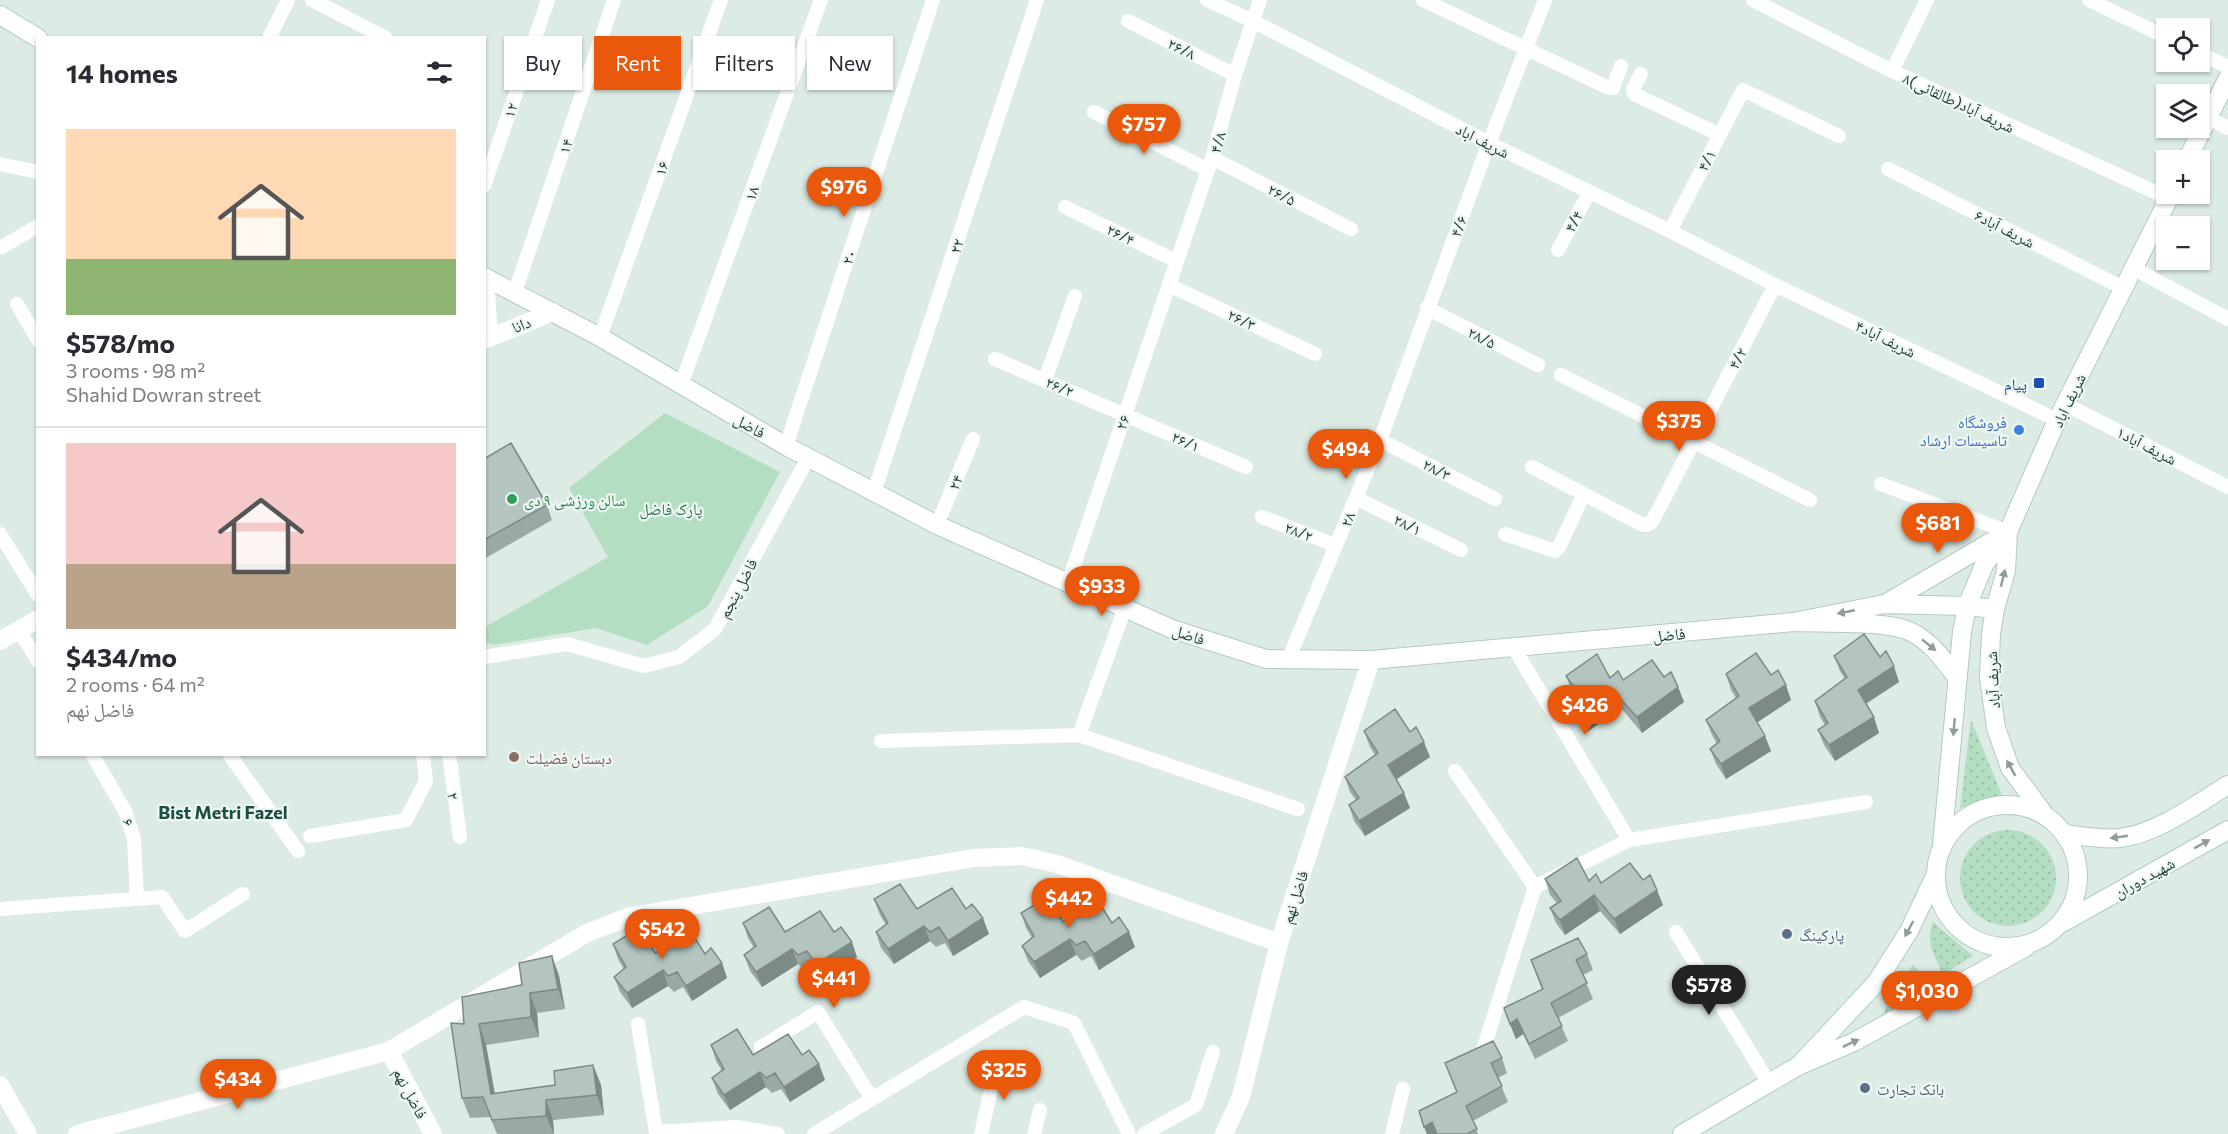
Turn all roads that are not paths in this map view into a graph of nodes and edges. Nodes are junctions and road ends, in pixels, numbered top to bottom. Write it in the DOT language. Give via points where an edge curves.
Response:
graph roads {
  1 [pos="288,0"];
  2 [pos="312,0"];
  3 [pos="548,0"];
  4 [pos="614,0"];
  5 [pos="721,0"];
  6 [pos="821,0"];
  7 [pos="933,0"];
  8 [pos="1037,0"];
  9 [pos="1207,0"];
  10 [pos="1260,0"];
  11 [pos="1423,0"];
  12 [pos="1545,0"];
  13 [pos="1753,0"];
  14 [pos="1927,0"];
  15 [pos="2089,0"];
  16 [pos="0,15"];
  17 [pos="1128,21"];
  18 [pos="1253,21"];
  19 [pos="2156,32"];
  20 [pos="270,36"];
  21 [pos="382,36"];
  22 [pos="36,37"];
  23 [pos="1525,48"];
  24 [pos="2210,58"];
  25 [pos="1621,66"];
  26 [pos="2228,67"];
  27 [pos="1892,71"];
  28 [pos="1641,74"];
  29 [pos="1235,75"];
  30 [pos="2228,78"];
  31 [pos="1094,112"];
  32 [pos="2210,114"];
  33 [pos="2210,119"];
  34 [pos="2228,128"];
  35 [pos="1720,135"];
  36 [pos="1839,136"];
  37 [pos="1489,143"];
  38 [pos="0,164"];
  39 [pos="1210,164"];
  40 [pos="1888,169"];
  41 [pos="36,172"];
  42 [pos="486,180"];
  43 [pos="2156,190"];
  44 [pos="1589,193"];
  45 [pos="2166,204"];
  46 [pos="1065,207"];
  47 [pos="36,227"];
  48 [pos="1351,229"];
  49 [pos="1670,231"];
  50 [pos="0,248"];
  51 [pos="1558,250"];
  52 [pos="1715,255"];
  53 [pos="1176,261"];
  54 [pos="2133,267"];
  55 [pos="486,278"];
  56 [pos="1169,285"];
  57 [pos="1775,285"];
  58 [pos="2123,288"];
  59 [pos="515,292"];
  60 [pos="1075,296"];
  61 [pos="17,304"];
  62 [pos="486,308"];
  63 [pos="1427,308"];
  64 [pos="553,312"];
  65 [pos="2228,319"];
  66 [pos="36,337"];
  67 [pos="600,337"];
  68 [pos="487,338"];
  69 [pos="1315,354"];
  70 [pos="995,358"];
  71 [pos="1538,365"];
  72 [pos="1561,375"];
  73 [pos="1046,380"];
  74 [pos="681,385"];
  75 [pos="2061,412"];
  76 [pos="1125,414"];
  77 [pos="973,439"];
  78 [pos="1380,440"];
  79 [pos="1692,441"];
  80 [pos="786,446"];
  81 [pos="808,458"];
  82 [pos="1246,467"];
  83 [pos="1532,467"];
  84 [pos="1881,484"];
  85 [pos="2228,487"];
  86 [pos="874,492"];
  87 [pos="1584,494"];
  88 [pos="1356,498"];
  89 [pos="1495,499"];
  90 [pos="1810,500"];
  91 [pos="1262,517"];
  92 [pos="937,525"];
  93 [pos="2008,532"];
  94 [pos="0,534"];
  95 [pos="1505,534"];
  96 [pos="1335,545"];
  97 [pos="1461,550"];
  98 [pos="1068,583"];
  99 [pos="36,592"];
  100 [pos="1884,604"];
  101 [pos="1967,606"];
  102 [pos="1125,608"];
  103 [pos="1995,609"];
  104 [pos="36,620"];
  105 [pos="1793,622"];
  106 [pos="19,630"];
  107 [pos="0,641"];
  108 [pos="1514,648"];
  109 [pos="486,657"];
  110 [pos="36,658"];
  111 [pos="1288,660"];
  112 [pos="1371,660"];
  113 [pos="1958,679"];
  114 [pos="1079,735"];
  115 [pos="880,741"];
  116 [pos="93,756"];
  117 [pos="230,756"];
  118 [pos="423,756"];
  119 [pos="449,756"];
  120 [pos="1455,771"];
  121 [pos="2228,785"];
  122 [pos="1866,802"];
  123 [pos="1298,809"];
  124 [pos="2045,815"];
  125 [pos="2228,830"];
  126 [pos="2065,834"];
  127 [pos="310,836"];
  128 [pos="460,837"];
  129 [pos="1629,840"];
  130 [pos="1942,845"];
  131 [pos="298,852"];
  132 [pos="1935,876"];
  133 [pos="1535,887"];
  134 [pos="243,894"];
  135 [pos="137,899"];
  136 [pos="0,909"];
  137 [pos="2060,925"];
  138 [pos="1676,932"];
  139 [pos="2038,941"];
  140 [pos="1279,943"];
  141 [pos="638,1024"];
  142 [pos="761,1047"];
  143 [pos="1484,1047"];
  144 [pos="389,1051"];
  145 [pos="1213,1052"];
  146 [pos="997,1062"];
  147 [pos="1798,1066"];
  148 [pos="1769,1083"];
  149 [pos="0,1085"];
  150 [pos="1403,1089"];
  151 [pos="872,1099"];
  152 [pos="1040,1110"];
  153 [pos="28,1134"];
  154 [pos="77,1134"];
  155 [pos="433,1134"];
  156 [pos="778,1134"];
  157 [pos="814,1134"];
  158 [pos="981,1134"];
  159 [pos="1034,1134"];
  160 [pos="1129,1134"];
  161 [pos="1144,1134"];
  162 [pos="1225,1134"];
  163 [pos="1392,1134"];
  164 [pos="1682,1134"];
  1 -- 20 [label="street"];
  2 -- 21 [label="street"];
  3 -- 42 [label="street, ۱۲"];
  4 -- 59 [label="street, ۱۴"];
  5 -- 67 [label="street, ۱۶"];
  6 -- 74 [label="street, ۱۸"];
  7 -- 80 [label="street, ۲۰"];
  8 -- 86 [label="street, ۲۲"];
  9 -- 18 [label="street, شریف اباد"];
  10 -- 18 [label="street, ۴/۸"];
  11 -- 23 [label="street"];
  12 -- 23 [label="street, ۴/۶"];
  13 -- 27 [label="street, ۸شریف آباد(طالقانی)"];
  14 -- 27 [label="street"];
  15 -- 19 [label="street"];
  16 -- 22 [label="main road"];
  17 -- 29 [label="street, ۲۶/۸"];
  18 -- 29 [label="street, ۴/۸"];
  18 -- 37 [label="street, شریف اباد"];
  23 -- 25 [label="street" via="1606,87 1613,88"];
  23 -- 37 [label="street, ۴/۶"];
  24 -- 26 [label="street"];
  27 -- 43 [label="street, ۸شریف آباد(طالقانی)"];
  28 -- 35 [label="street" via="1634,94"];
  29 -- 39 [label="street, ۴/۸"];
  30 -- 32 [label="main road"];
  31 -- 39 [label="street, ۲۶/۵"];
  33 -- 34 [label="street"];
  35 -- 36 [label="street, ۴/۱" via="1743,90"];
  35 -- 49 [label="street, ۴/۱"];
  37 -- 44 [label="street, شریف اباد"];
  37 -- 63 [label="street, ۴/۶"];
  38 -- 41 [label="street"];
  39 -- 48 [label="street, ۲۶/۵"];
  39 -- 53 [label="street, ۴/۸"];
  40 -- 58 [label="street, شریف آباد۶"];
  44 -- 49 [label="street, شریف اباد"];
  44 -- 51 [label="street, ۴/۴"];
  45 -- 54 [label="main road, شریف اباد"];
  46 -- 53 [label="street, ۲۶/۴"];
  47 -- 50 [label="street"];
  49 -- 52 [label="street, شریف اباد"];
  52 -- 57 [label="street, ۴شریف آباد"];
  53 -- 56 [label="street, ۲۶"];
  54 -- 58 [label="main road, شریف اباد"];
  54 -- 65 [label="street"];
  55 -- 59 [label="main road, فاضل"];
  56 -- 69 [label="street, ۲۶/۳"];
  56 -- 76 [label="street, ۲۶"];
  57 -- 75 [label="street, ۴شریف آباد"];
  57 -- 79 [label="street, ۴/۲"];
  58 -- 75 [label="main road, شریف اباد"];
  59 -- 64 [label="main road, فاضل"];
  60 -- 73 [label="street"];
  61 -- 66 [label="street"];
  62 -- 68 [label="main road, دانا"];
  63 -- 71 [label="street, ۲۸/۵"];
  63 -- 78 [label="street, ۲۸"];
  64 -- 67 [label="main road, فاضل"];
  64 -- 68 [label="main road, دانا"];
  67 -- 74 [label="main road, فاضل"];
  70 -- 73 [label="street, ۲۶/۲"];
  72 -- 79 [label="street"];
  73 -- 76 [label="street, ۲۶/۲"];
  74 -- 80 [label="main road, فاضل"];
  75 -- 85 [label="street, شریف آباد۱"];
  75 -- 93 [label="main road, شریف اباد"];
  76 -- 82 [label="street, ۲۶/۱"];
  76 -- 98 [label="street, ۲۶"];
  77 -- 92 [label="street, ۲۴"];
  78 -- 88 [label="street, ۲۸"];
  78 -- 89 [label="street, ۲۸/۳"];
  79 -- 87 [label="street, ۴/۲" via="1647,525"];
  79 -- 90 [label="street"];
  80 -- 81 [label="main road, فاضل"];
  81 -- 86 [label="main road, فاضل"];
  81 -- 109 [label="street, فاضل پنجم" via="715,628 679,657 644,666 567,644"];
  83 -- 87 [label="street"];
  84 -- 93 [label="street"];
  86 -- 92 [label="main road, فاضل"];
  87 -- 95 [label="street" via="1555,551"];
  88 -- 96 [label="street, ۲۸"];
  88 -- 97 [label="street, ۲۸/۱"];
  91 -- 96 [label="street, ۲۸/۲"];
  92 -- 98 [label="main road, فاضل"];
  93 -- 100 [label="main road"];
  93 -- 101 [label="main road, شریف اباد" via="1984,565"];
  103 -- 93 [label="main road, شریف آباد, one-way" via="2006,571"];
  94 -- 99 [label="street"];
  96 -- 111 [label="street, ۲۸"];
  98 -- 102 [label="main road, فاضل"];
  100 -- 101 [label="main road"];
  100 -- 105 [label="main road, one-way"];
  101 -- 103 [label="main road"];
  101 -- 113 [label="main road, شریف آباد"];
  102 -- 111 [label="main road, فاضل" via="1266,659"];
  102 -- 114 [label="street"];
  124 -- 103 [label="main road, شریف آباد, one-way" via="2010,768 1996,728 1989,677"];
  104 -- 106 [label="main road"];
  105 -- 108 [label="main road, فاضل"];
  105 -- 113 [label="main road, one-way" via="1906,630 1941,655"];
  106 -- 107 [label="main road"];
  106 -- 110 [label="street"];
  108 -- 112 [label="main road, فاضل"];
  108 -- 129 [label="street"];
  111 -- 112 [label="main road, فاضل"];
  112 -- 140 [label="main road, فاضل نهم"];
  113 -- 130 [label="main road, شریف آباد, one-way"];
  114 -- 115 [label="street"];
  114 -- 123 [label="street"];
  116 -- 135 [label="street, ۶" via="125,811 134,839"];
  117 -- 131 [label="street"];
  118 -- 127 [label="street" via="426,781 406,820"];
  119 -- 128 [label="street, ۲"];
  120 -- 133 [label="street"];
  121 -- 126 [label="main road, one-way" via="2140,833 2105,839"];
  122 -- 129 [label="street"];
  124 -- 126 [label="main road"];
  124 -- 130 [label="main road" via="2004,804 1983,809 1964,819"];
  137 -- 125 [label="main road, شهید دوران, one-way"];
  126 -- 137 [label="main road" via="2076,856 2079,880 2073,904"];
  129 -- 133 [label="street"];
  130 -- 132 [label="main road"];
  132 -- 139 [label="main road" via="1939,900 1951,921 1969,936 1991,946 2015,947"];
  132 -- 147 [label="main road, one-way" via="1909,931 1875,983"];
  133 -- 143 [label="street"];
  134 -- 135 [label="street" via="185,931 162,897"];
  135 -- 136 [label="street"];
  137 -- 139 [label="main road"];
  138 -- 148 [label="street"];
  147 -- 139 [label="main road, one-way" via="1854,1042"];
  140 -- 144 [label="main road" via="1057,864 1022,856 974,858 631,916 587,933"];
  140 -- 162 [label="main road, فاضل نهم" via="1241,1097"];
  141 -- 156 [label="street" via="656,1132 737,1127"];
  142 -- 151 [label="street" via="818,1012"];
  144 -- 154 [label="main road"];
  144 -- 155 [label="main road, فاضل نهم"];
  145 -- 161 [label="street" via="1196,1106"];
  146 -- 158 [label="street"];
  147 -- 148 [label="main road"];
  148 -- 164 [label="main road"];
  149 -- 153 [label="main road"];
  150 -- 163 [label="street"];
  151 -- 157 [label="street"];
  151 -- 160 [label="street" via="1024,1007 1074,1023"];
  152 -- 159 [label="street"];
}
